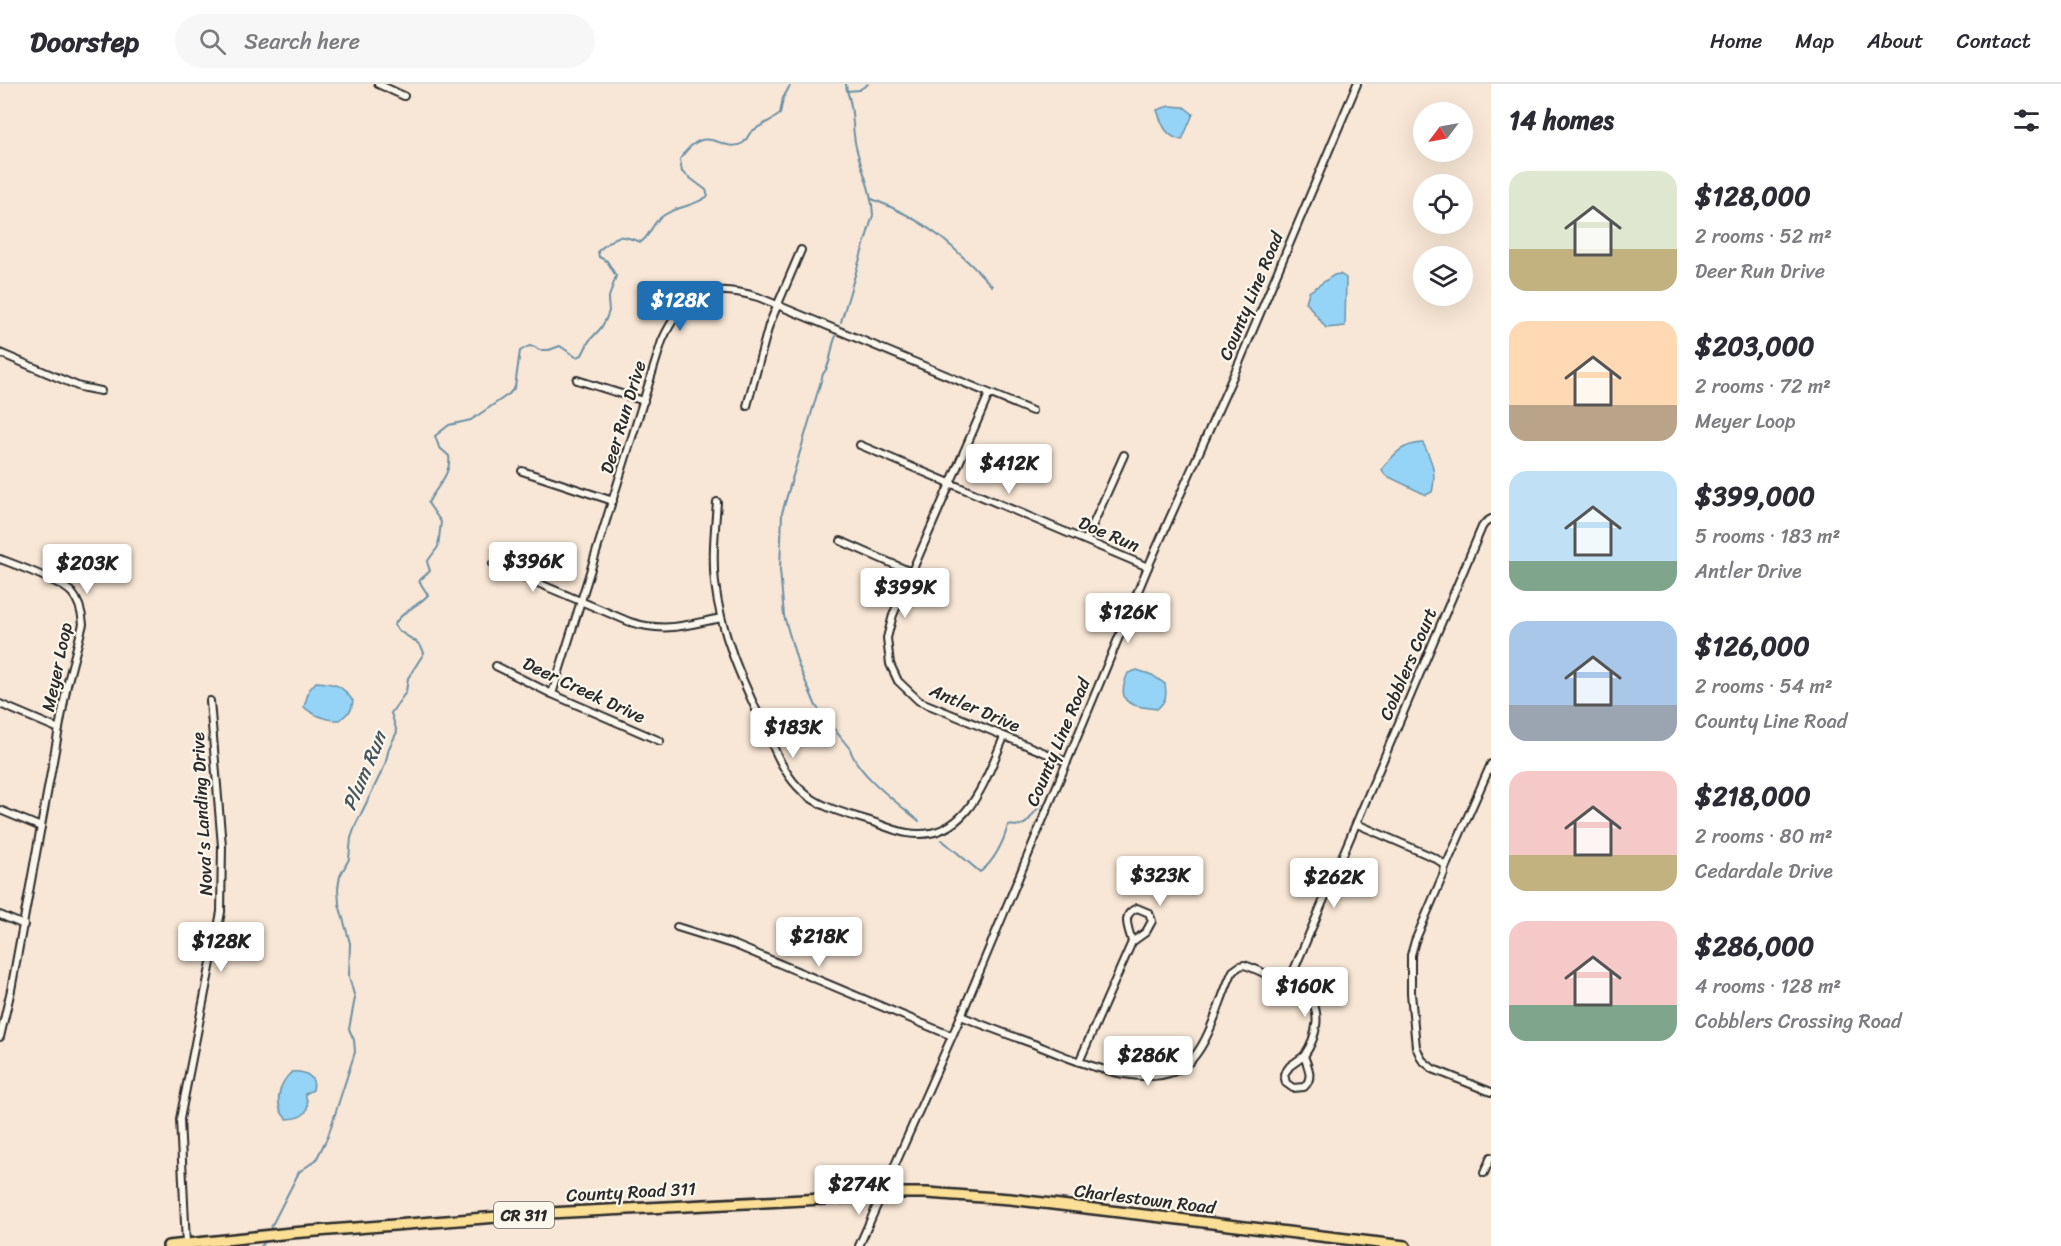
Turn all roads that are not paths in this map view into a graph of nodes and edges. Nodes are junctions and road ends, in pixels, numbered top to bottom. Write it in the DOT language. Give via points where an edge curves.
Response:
graph roads {
  1 [pos="378,84"];
  2 [pos="1357,84"];
  3 [pos="404,96"];
  4 [pos="801,250"];
  5 [pos="777,304"];
  6 [pos="0,352"];
  7 [pos="578,381"];
  8 [pos="101,391"];
  9 [pos="989,394"];
  10 [pos="644,401"];
  11 [pos="747,406"];
  12 [pos="1032,411"];
  13 [pos="861,445"];
  14 [pos="1124,455"];
  15 [pos="522,471"];
  16 [pos="950,483"];
  17 [pos="613,501"];
  18 [pos="717,502"];
  19 [pos="1491,519"];
  20 [pos="1086,540"];
  21 [pos="841,541"];
  22 [pos="0,559"];
  23 [pos="493,564"];
  24 [pos="1148,567"];
  25 [pos="911,573"];
  26 [pos="582,601"];
  27 [pos="721,618"];
  28 [pos="496,666"];
  29 [pos="552,694"];
  30 [pos="210,702"];
  31 [pos="0,704"];
  32 [pos="59,729"];
  33 [pos="1004,737"];
  34 [pos="660,741"];
  35 [pos="1066,762"];
  36 [pos="1490,769"];
  37 [pos="0,810"];
  38 [pos="1357,824"];
  39 [pos="41,827"];
  40 [pos="1445,869"];
  41 [pos="0,915"];
  42 [pos="24,925"];
  43 [pos="677,927"];
  44 [pos="1132,942"];
  45 [pos="1288,984"];
  46 [pos="961,1016"];
  47 [pos="952,1036"];
  48 [pos="0,1037"];
  49 [pos="1304,1056"];
  50 [pos="1079,1062"];
  51 [pos="1491,1092"];
  52 [pos="1491,1157"];
  53 [pos="1484,1173"];
  54 [pos="880,1196"];
  55 [pos="186,1244"];
  56 [pos="168,1246"];
  57 [pos="859,1246"];
  58 [pos="1405,1246"];
  1 -- 3 [label="street"];
  2 -- 24 [label="street, County Line Road"];
  4 -- 5 [label="street"];
  5 -- 9 [label="street, Deer Run Drive"];
  5 -- 10 [label="street, Deer Run Drive" via="725,289 708,292 685,304 662,341"];
  5 -- 11 [label="street"];
  6 -- 8 [label="street" via="80,387"];
  7 -- 10 [label="street"];
  9 -- 12 [label="street, Deer Run Drive"];
  9 -- 16 [label="street, Antler Drive"];
  10 -- 17 [label="street, Deer Run Drive"];
  13 -- 16 [label="street, Doe Run"];
  14 -- 20 [label="street"];
  15 -- 17 [label="street"];
  16 -- 20 [label="street, Doe Run"];
  16 -- 25 [label="street, Antler Drive"];
  17 -- 26 [label="street, Deer Run Drive"];
  18 -- 27 [label="street" via="715,582"];
  19 -- 38 [label="street, Cobblers Court" via="1482,527"];
  20 -- 24 [label="street, Doe Run"];
  21 -- 25 [label="street"];
  22 -- 32 [label="street, Meyer Loop" via="71,591 82,613 83,624"];
  23 -- 26 [label="street"];
  24 -- 35 [label="street, County Line Road"];
  25 -- 33 [label="street, Antler Drive" via="887,638 890,664 898,681 919,701"];
  26 -- 27 [label="street" via="650,628 673,628"];
  26 -- 29 [label="street, Deer Run Drive"];
  27 -- 33 [label="street" via="739,674 782,763 794,783 814,801 895,830 931,833 950,825 973,805"];
  28 -- 29 [label="street, Deer Creek Drive"];
  29 -- 34 [label="street, Deer Creek Drive"];
  30 -- 55 [label="street, Nova's Landing Drive" via="222,846 221,912 180,1119"];
  31 -- 32 [label="street"];
  32 -- 39 [label="street, Meyer Loop"];
  33 -- 35 [label="street, Antler Drive"];
  35 -- 46 [label="street, County Line Road"];
  36 -- 40 [label="street"];
  37 -- 39 [label="street"];
  38 -- 40 [label="street" via="1440,861"];
  38 -- 45 [label="street, Cobblers Court"];
  39 -- 42 [label="street, Meyer Loop"];
  40 -- 51 [label="street" via="1411,955 1416,1047 1432,1069"];
  41 -- 42 [label="street"];
  42 -- 48 [label="street, Meyer Loop"];
  43 -- 47 [label="street" via="735,945"];
  44 -- 44 [label="street" via="1151,925 1149,912 1133,909 1127,916"];
  44 -- 50 [label="street"];
  45 -- 49 [label="street" via="1306,994 1316,1012 1315,1031"];
  45 -- 50 [label="street" via="1249,967 1236,968 1198,1052 1187,1065 1172,1072 1137,1075"];
  46 -- 47 [label="street, County Line Road"];
  46 -- 50 [label="street"];
  47 -- 54 [label="street, County Line Road"];
  49 -- 49 [label="street" via="1284,1074 1286,1083 1293,1088 1305,1087 1309,1081"];
  52 -- 53 [label="street"];
  54 -- 55 [label="main road, County Road 311 / CR 311" via="549,1213"];
  54 -- 57 [label="street, County Line Road"];
  54 -- 58 [label="main road, Charlestown Road" via="927,1193 1010,1199"];
  55 -- 56 [label="main road, County Road 311 / CR 311"];
}
